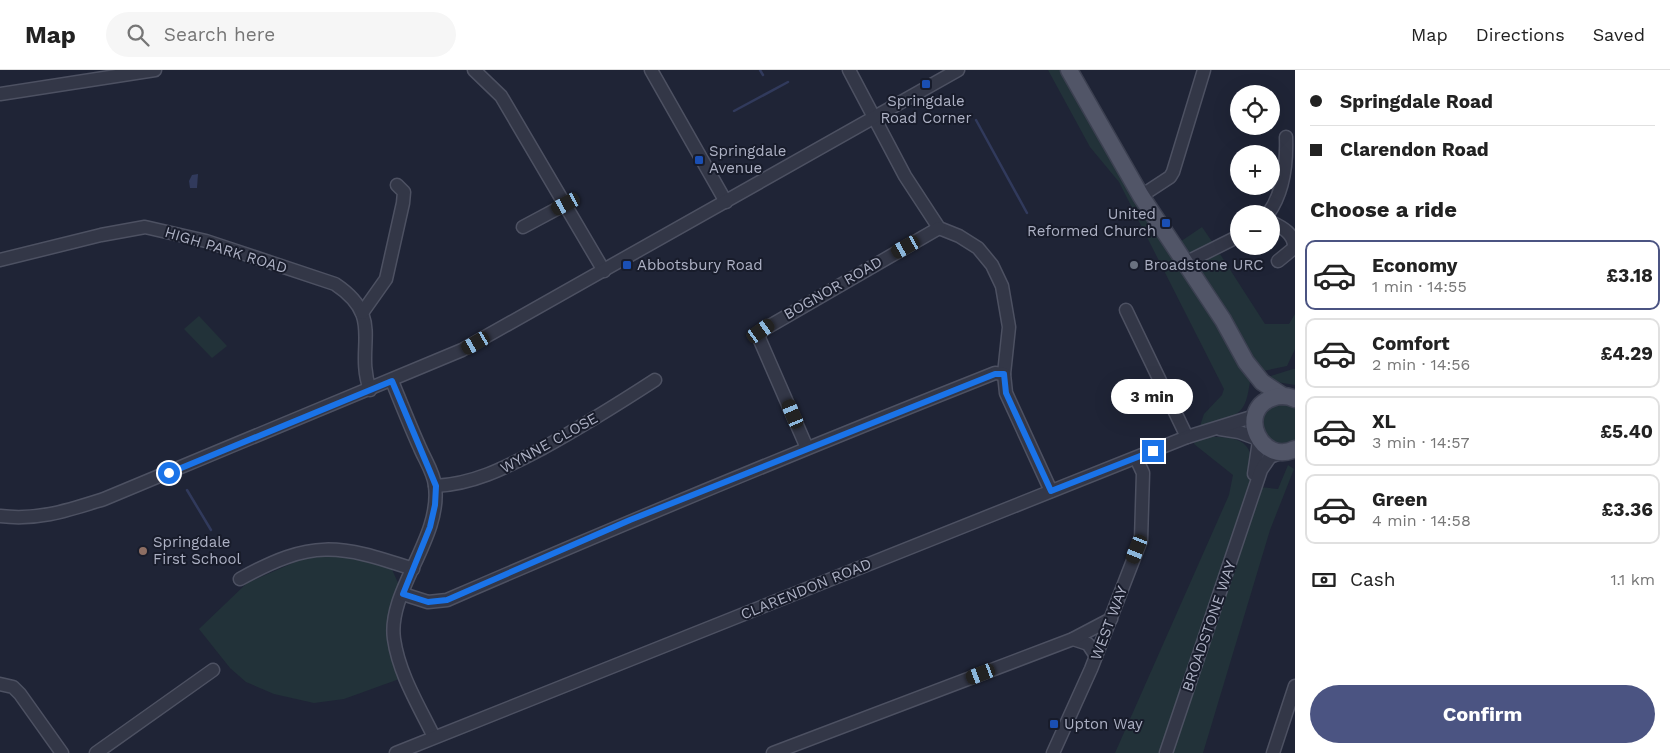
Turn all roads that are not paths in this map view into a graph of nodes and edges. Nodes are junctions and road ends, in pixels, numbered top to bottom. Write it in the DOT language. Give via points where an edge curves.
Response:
graph roads {
  1 [pos="155,70"];
  2 [pos="474,70"];
  3 [pos="651,70"];
  4 [pos="849,70"];
  5 [pos="958,70"];
  6 [pos="1069,70"];
  7 [pos="1204,70"];
  8 [pos="0,94"];
  9 [pos="873,118"];
  10 [pos="1286,137"];
  11 [pos="397,185"];
  12 [pos="1141,196"];
  13 [pos="726,202"];
  14 [pos="566,204"];
  15 [pos="1274,205"];
  16 [pos="523,227"];
  17 [pos="1280,227"];
  18 [pos="938,228"];
  19 [pos="1230,240"];
  20 [pos="0,260"];
  21 [pos="1278,260"];
  22 [pos="1185,263"];
  23 [pos="604,271"];
  24 [pos="1126,310"];
  25 [pos="362,313"];
  26 [pos="1246,362"];
  27 [pos="1004,374"];
  28 [pos="655,380"];
  29 [pos="392,381"];
  30 [pos="370,390"];
  31 [pos="1291,397"];
  32 [pos="1256,415"];
  33 [pos="1218,429"];
  34 [pos="1187,437"];
  35 [pos="1259,440"];
  36 [pos="807,448"];
  37 [pos="1289,453"];
  38 [pos="1136,458"];
  39 [pos="436,486"];
  40 [pos="1051,491"];
  41 [pos="1251,499"];
  42 [pos="0,516"];
  43 [pos="413,569"];
  44 [pos="240,579"];
  45 [pos="403,594"];
  46 [pos="1111,619"];
  47 [pos="1073,639"];
  48 [pos="1096,656"];
  49 [pos="212,670"];
  50 [pos="0,684"];
  51 [pos="1295,686"];
  52 [pos="1292,703"];
  53 [pos="434,737"];
  54 [pos="776,752"];
  55 [pos="62,753"];
  56 [pos="96,753"];
  57 [pos="396,753"];
  58 [pos="1053,753"];
  59 [pos="1166,753"];
  60 [pos="1273,753"];
  1 -- 8 [label="street"];
  2 -- 14 [label="street" via="501,96"];
  3 -- 13 [label="street"];
  4 -- 9 [label="street"];
  5 -- 9 [label="street"];
  6 -- 12 [label="main road"];
  7 -- 12 [label="street" via="1173,172"];
  9 -- 13 [label="street"];
  9 -- 18 [label="street"];
  10 -- 15 [label="street" via="1284,176"];
  11 -- 25 [label="street" via="404,192 404,203 386,278"];
  12 -- 22 [label="main road"];
  13 -- 23 [label="street"];
  14 -- 16 [label="street"];
  14 -- 23 [label="street"];
  17 -- 21 [label="street" via="1288,232 1295,243 1290,252"];
  18 -- 27 [label="street" via="978,248 1002,286 1009,327"];
  18 -- 36 [label="street, BOGNOR ROAD" via="761,331 759,338"];
  19 -- 22 [label="street"];
  20 -- 25 [label="street, HIGH PARK ROAD" via="129,228 154,228 335,284 350,295"];
  22 -- 26 [label="main road"];
  23 -- 29 [label="street" via="462,350"];
  24 -- 34 [label="street"];
  25 -- 30 [label="street, HIGH PARK ROAD" via="367,327 364,368"];
  26 -- 31 [label="main road" via="1262,382"];
  26 -- 32 [label="main road" via="1254,389"];
  27 -- 36 [label="street" via="995,374"];
  27 -- 40 [label="street" via="1006,393"];
  28 -- 39 [label="street, WYNNE CLOSE" via="588,423 498,472 455,485"];
  29 -- 30 [label="street"];
  29 -- 39 [label="street"];
  30 -- 42 [label="street" via="104,499 44,517 20,519"];
  31 -- 32 [label="main road" via="1268,400"];
  32 -- 33 [label="street, CLARENDON ROAD"];
  32 -- 35 [label="main road" via="1254,424"];
  33 -- 34 [label="street, CLARENDON ROAD"];
  33 -- 35 [label="street, CLARENDON ROAD" via="1240,432"];
  34 -- 38 [label="street, CLARENDON ROAD"];
  35 -- 37 [label="main road" via="1266,447"];
  35 -- 41 [label="street, BROADSTONE WAY"];
  36 -- 45 [label="street" via="630,520 447,600 428,602"];
  37 -- 41 [label="street, BROADSTONE WAY" via="1270,457 1265,462"];
  38 -- 40 [label="street, CLARENDON ROAD"];
  38 -- 46 [label="street, WEST WAY" via="1143,473 1141,540"];
  39 -- 43 [label="street" via="430,527"];
  40 -- 53 [label="street, CLARENDON ROAD"];
  41 -- 59 [label="street, BROADSTONE WAY"];
  43 -- 44 [label="street" via="362,553 326,548 303,551"];
  43 -- 45 [label="street"];
  45 -- 53 [label="street" via="394,620 394,638 401,667"];
  46 -- 47 [label="street"];
  46 -- 48 [label="street, WEST WAY"];
  47 -- 48 [label="street" via="1088,644"];
  47 -- 54 [label="street"];
  48 -- 58 [label="street, WEST WAY"];
  49 -- 56 [label="street"];
  50 -- 55 [label="street" via="12,687 20,694"];
  51 -- 52 [label="street"];
  52 -- 60 [label="street"];
  53 -- 57 [label="street, CLARENDON ROAD"];
}
